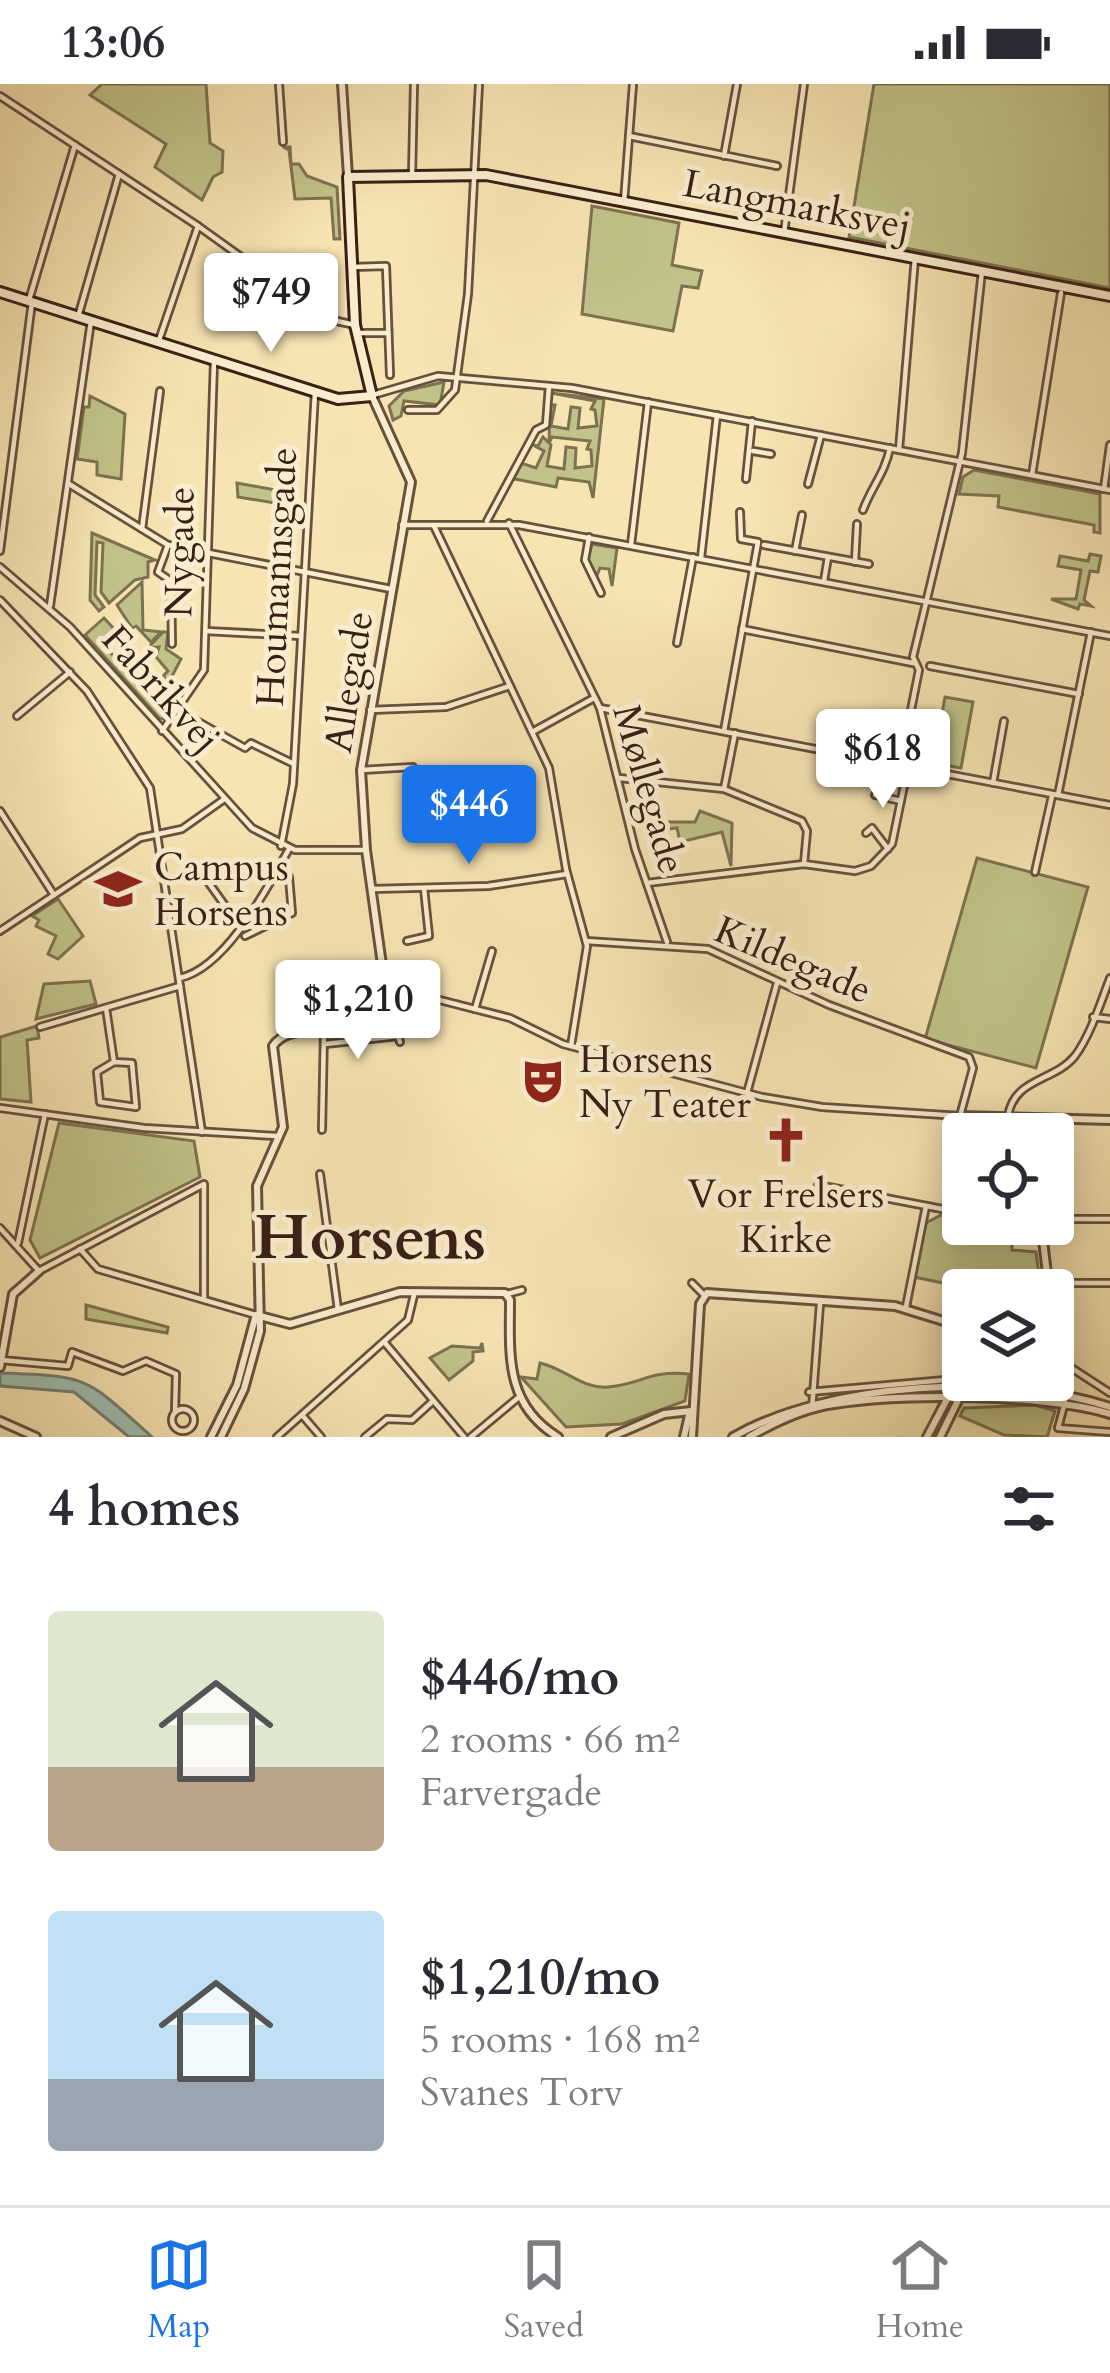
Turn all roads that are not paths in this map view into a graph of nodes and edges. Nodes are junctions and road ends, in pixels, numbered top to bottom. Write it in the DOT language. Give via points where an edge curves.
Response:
graph roads {
  1 [pos="279,84"];
  2 [pos="342,84"];
  3 [pos="414,84"];
  4 [pos="479,84"];
  5 [pos="634,84"];
  6 [pos="737,84"];
  7 [pos="804,84"];
  8 [pos="0,96"];
  9 [pos="629,136"];
  10 [pos="283,142"];
  11 [pos="75,145"];
  12 [pos="724,156"];
  13 [pos="777,166"];
  14 [pos="119,174"];
  15 [pos="472,175"];
  16 [pos="412,176"];
  17 [pos="348,177"];
  18 [pos="624,202"];
  19 [pos="198,226"];
  20 [pos="784,233"];
  21 [pos="915,258"];
  22 [pos="352,267"];
  23 [pos="982,271"];
  24 [pos="0,292"];
  25 [pos="1061,293"];
  26 [pos="1110,296"];
  27 [pos="30,302"];
  28 [pos="78,317"];
  29 [pos="91,321"];
  30 [pos="355,329"];
  31 [pos="388,333"];
  32 [pos="158,342"];
  33 [pos="214,360"];
  34 [pos="390,375"];
  35 [pos="457,377"];
  36 [pos="549,386"];
  37 [pos="160,391"];
  38 [pos="315,392"];
  39 [pos="372,395"];
  40 [pos="648,401"];
  41 [pos="408,410"];
  42 [pos="717,415"];
  43 [pos="752,422"];
  44 [pos="821,434"];
  45 [pos="1110,446"];
  46 [pos="890,448"];
  47 [pos="899,450"];
  48 [pos="751,451"];
  49 [pos="771,454"];
  50 [pos="960,461"];
  51 [pos="816,463"];
  52 [pos="825,465"];
  53 [pos="1032,475"];
  54 [pos="746,479"];
  55 [pos="69,484"];
  56 [pos="808,484"];
  57 [pos="1107,489"];
  58 [pos="863,510"];
  59 [pos="740,512"];
  60 [pos="802,514"];
  61 [pos="488,521"];
  62 [pos="509,523"];
  63 [pos="857,524"];
  64 [pos="402,525"];
  65 [pos="434,526"];
  66 [pos="142,529"];
  67 [pos="589,537"];
  68 [pos="168,545"];
  69 [pos="631,545"];
  70 [pos="764,545"];
  71 [pos="0,550"];
  72 [pos="795,550"];
  73 [pos="208,552"];
  74 [pos="828,557"];
  75 [pos="697,558"];
  76 [pos="855,562"];
  77 [pos="869,564"];
  78 [pos="0,567"];
  79 [pos="753,568"];
  80 [pos="304,572"];
  81 [pos="824,582"];
  82 [pos="391,589"];
  83 [pos="601,593"];
  84 [pos="0,600"];
  85 [pos="928,602"];
  86 [pos="49,607"];
  87 [pos="742,629"];
  88 [pos="206,631"];
  89 [pos="1091,632"];
  90 [pos="301,636"];
  91 [pos="1110,636"];
  92 [pos="677,643"];
  93 [pos="172,644"];
  94 [pos="917,664"];
  95 [pos="930,666"];
  96 [pos="70,672"];
  97 [pos="510,686"];
  98 [pos="1078,694"];
  99 [pos="594,698"];
  100 [pos="600,708"];
  101 [pos="370,710"];
  102 [pos="179,711"];
  103 [pos="17,716"];
  104 [pos="1004,721"];
  105 [pos="534,730"];
  106 [pos="162,731"];
  107 [pos="724,731"];
  108 [pos="735,733"];
  109 [pos="294,764"];
  110 [pos="904,765"];
  111 [pos="413,767"];
  112 [pos="361,770"];
  113 [pos="617,778"];
  114 [pos="993,783"];
  115 [pos="724,789"];
  116 [pos="1055,794"];
  117 [pos="875,795"];
  118 [pos="223,800"];
  119 [pos="902,801"];
  120 [pos="1110,805"];
  121 [pos="0,812"];
  122 [pos="160,832"];
  123 [pos="866,832"];
  124 [pos="285,848"];
  125 [pos="888,849"];
  126 [pos="366,850"];
  127 [pos="803,864"];
  128 [pos="279,868"];
  129 [pos="201,872"];
  130 [pos="1036,872"];
  131 [pos="567,874"];
  132 [pos="647,883"];
  133 [pos="424,888"];
  134 [pos="372,889"];
  135 [pos="54,895"];
  136 [pos="240,929"];
  137 [pos="0,931"];
  138 [pos="245,936"];
  139 [pos="407,941"];
  140 [pos="586,941"];
  141 [pos="667,944"];
  142 [pos="492,951"];
  143 [pos="1110,978"];
  144 [pos="778,981"];
  145 [pos="180,982"];
  146 [pos="385,986"];
  147 [pos="106,1007"];
  148 [pos="475,1009"];
  149 [pos="1093,1017"];
  150 [pos="1110,1019"];
  151 [pos="40,1027"];
  152 [pos="324,1031"];
  153 [pos="400,1042"];
  154 [pos="325,1044"];
  155 [pos="571,1046"];
  156 [pos="114,1062"];
  157 [pos="747,1093"];
  158 [pos="0,1108"];
  159 [pos="960,1113"];
  160 [pos="1009,1113"];
  161 [pos="45,1114"];
  162 [pos="942,1114"];
  163 [pos="1074,1120"];
  164 [pos="1110,1120"];
  165 [pos="322,1130"];
  166 [pos="202,1132"];
  167 [pos="282,1136"];
  168 [pos="320,1174"];
  169 [pos="818,1185"];
  170 [pos="926,1206"];
  171 [pos="942,1209"];
  172 [pos="1074,1219"];
  173 [pos="1110,1219"];
  174 [pos="0,1228"];
  175 [pos="16,1244"];
  176 [pos="80,1249"];
  177 [pos="39,1270"];
  178 [pos="692,1283"];
  179 [pos="1110,1283"];
  180 [pos="1074,1285"];
  181 [pos="522,1289"];
  182 [pos="0,1290"];
  183 [pos="414,1294"];
  184 [pos="508,1294"];
  185 [pos="13,1296"];
  186 [pos="204,1300"];
  187 [pos="702,1300"];
  188 [pos="820,1304"];
  189 [pos="906,1308"];
  190 [pos="338,1310"];
  191 [pos="256,1315"];
  192 [pos="942,1321"];
  193 [pos="385,1343"];
  194 [pos="1,1363"];
  195 [pos="1074,1369"];
  196 [pos="942,1380"];
  197 [pos="1102,1388"];
  198 [pos="942,1390"];
  199 [pos="809,1392"];
  200 [pos="1110,1393"];
  201 [pos="520,1397"];
  202 [pos="1074,1397"];
  203 [pos="942,1400"];
  204 [pos="433,1401"];
  205 [pos="945,1401"];
  206 [pos="958,1401"];
  207 [pos="1012,1401"];
  208 [pos="1065,1402"];
  209 [pos="1096,1402"];
  210 [pos="810,1406"];
  211 [pos="1110,1411"];
  212 [pos="175,1412"];
  213 [pos="691,1412"];
  214 [pos="302,1415"];
  215 [pos="0,1421"];
  216 [pos="1110,1432"];
  217 [pos="280,1436"];
  218 [pos="554,1436"];
  219 [pos="36,1437"];
  220 [pos="211,1437"];
  221 [pos="221,1437"];
  222 [pos="321,1437"];
  223 [pos="365,1437"];
  224 [pos="467,1437"];
  225 [pos="611,1437"];
  226 [pos="688,1437"];
  227 [pos="733,1437"];
  228 [pos="749,1437"];
  229 [pos="927,1437"];
  230 [pos="940,1437"];
  1 -- 10 [label="street"];
  2 -- 17 [label="street"];
  3 -- 16 [label="street"];
  4 -- 15 [label="street"];
  5 -- 9 [label="street"];
  6 -- 12 [label="street"];
  7 -- 20 [label="street"];
  8 -- 11 [label="street"];
  9 -- 12 [label="street"];
  9 -- 18 [label="street"];
  11 -- 14 [label="street"];
  11 -- 27 [label="street"];
  12 -- 13 [label="street"];
  14 -- 19 [label="street"];
  14 -- 28 [label="street"];
  15 -- 16 [label="main road, Langmarksvej"];
  15 -- 18 [label="main road, Langmarksvej"];
  15 -- 35 [label="street"];
  16 -- 17 [label="main road, Langmarksvej"];
  17 -- 22 [label="main road"];
  18 -- 20 [label="main road, Langmarksvej"];
  19 -- 30 [label="street" via="328,319"];
  19 -- 32 [label="street"];
  20 -- 21 [label="main road, Langmarksvej"];
  21 -- 23 [label="main road, Langmarksvej"];
  21 -- 47 [label="street"];
  22 -- 30 [label="main road"];
  22 -- 31 [label="street" via="386,266"];
  23 -- 26 [label="main road, Langmarksvej"];
  23 -- 50 [label="street"];
  24 -- 27 [label="main road"];
  25 -- 53 [label="street"];
  27 -- 28 [label="main road"];
  27 -- 71 [label="street"];
  28 -- 29 [label="main road"];
  29 -- 32 [label="main road"];
  29 -- 55 [label="street"];
  30 -- 31 [label="street"];
  30 -- 39 [label="main road"];
  31 -- 34 [label="street"];
  32 -- 33 [label="main road"];
  33 -- 38 [label="main road"];
  33 -- 73 [label="street, Nygade"];
  35 -- 36 [label="street"];
  35 -- 39 [label="street" via="423,378"];
  35 -- 41 [label="street" via="446,405"];
  36 -- 40 [label="street"];
  36 -- 61 [label="street" via="546,425"];
  37 -- 66 [label="street"];
  38 -- 39 [label="main road" via="348,400"];
  38 -- 80 [label="street, Houmannsgade"];
  39 -- 64 [label="street, Allegade" via="408,468"];
  40 -- 42 [label="street"];
  40 -- 69 [label="street"];
  42 -- 43 [label="street"];
  42 -- 75 [label="street"];
  43 -- 44 [label="street"];
  43 -- 48 [label="street"];
  44 -- 46 [label="street"];
  44 -- 51 [label="street"];
  45 -- 57 [label="street"];
  46 -- 47 [label="street"];
  46 -- 58 [label="street"];
  47 -- 50 [label="street"];
  48 -- 49 [label="street"];
  48 -- 54 [label="street"];
  50 -- 53 [label="street"];
  50 -- 85 [label="street"];
  51 -- 52 [label="street"];
  51 -- 56 [label="street" via="809,464"];
  53 -- 57 [label="street"];
  55 -- 66 [label="street"];
  55 -- 86 [label="street"];
  59 -- 79 [label="street" via="740,539 758,542"];
  60 -- 72 [label="street"];
  61 -- 62 [label="street"];
  61 -- 65 [label="street"];
  62 -- 67 [label="street"];
  62 -- 99 [label="street, Møllegade"];
  63 -- 76 [label="street"];
  64 -- 65 [label="street"];
  64 -- 82 [label="street, Allegade"];
  65 -- 97 [label="street"];
  66 -- 68 [label="street"];
  67 -- 69 [label="street"];
  67 -- 83 [label="street" via="585,560"];
  68 -- 73 [label="street"];
  68 -- 93 [label="street" via="158,572 171,581"];
  69 -- 75 [label="street"];
  70 -- 72 [label="street"];
  72 -- 74 [label="street"];
  73 -- 80 [label="street"];
  73 -- 88 [label="street, Nygade"];
  74 -- 76 [label="street"];
  74 -- 81 [label="street"];
  75 -- 79 [label="street"];
  75 -- 92 [label="street"];
  76 -- 77 [label="street"];
  78 -- 86 [label="street, Fabrikvej"];
  79 -- 81 [label="street"];
  79 -- 87 [label="street"];
  80 -- 82 [label="street"];
  80 -- 90 [label="street, Houmannsgade"];
  81 -- 85 [label="street"];
  82 -- 101 [label="street, Allegade"];
  84 -- 96 [label="street"];
  85 -- 89 [label="street"];
  85 -- 94 [label="street"];
  86 -- 106 [label="street, Fabrikvej"];
  87 -- 94 [label="street"];
  87 -- 107 [label="street"];
  88 -- 90 [label="street"];
  88 -- 102 [label="street, Nygade" via="203,674"];
  89 -- 91 [label="street"];
  89 -- 98 [label="street"];
  90 -- 109 [label="street, Houmannsgade"];
  94 -- 110 [label="street"];
  95 -- 98 [label="street"];
  96 -- 103 [label="street"];
  96 -- 122 [label="street" via="144,775"];
  97 -- 101 [label="street" via="446,707"];
  97 -- 105 [label="street"];
  98 -- 116 [label="street"];
  99 -- 100 [label="street, Møllegade"];
  99 -- 105 [label="street"];
  100 -- 107 [label="street"];
  100 -- 113 [label="street, Møllegade"];
  101 -- 112 [label="street, Allegade"];
  102 -- 106 [label="street, Nygade"];
  102 -- 109 [label="street, Houmannsgade"];
  104 -- 114 [label="street"];
  105 -- 131 [label="street" via="549,768"];
  106 -- 118 [label="street, Fabrikvej"];
  107 -- 108 [label="street"];
  108 -- 110 [label="street"];
  108 -- 115 [label="street"];
  109 -- 124 [label="street, Houmannsgade"];
  110 -- 114 [label="street"];
  110 -- 119 [label="street"];
  111 -- 112 [label="street"];
  112 -- 126 [label="street, Allegade"];
  113 -- 115 [label="street"];
  113 -- 132 [label="street, Møllegade"];
  114 -- 116 [label="street"];
  115 -- 127 [label="street" via="805,824"];
  116 -- 120 [label="street"];
  116 -- 130 [label="street"];
  117 -- 119 [label="street"];
  118 -- 122 [label="street" via="182,829"];
  118 -- 124 [label="street, Fabrikvej"];
  119 -- 125 [label="street"];
  121 -- 135 [label="street"];
  122 -- 135 [label="street"];
  122 -- 145 [label="street"];
  123 -- 125 [label="street" via="872,828"];
  124 -- 126 [label="street"];
  124 -- 128 [label="street, Houmannsgade"];
  125 -- 127 [label="street" via="863,869"];
  126 -- 134 [label="street, Allegade"];
  127 -- 132 [label="street"];
  128 -- 136 [label="street, Houmannsgade"];
  128 -- 138 [label="street" via="289,877 292,913"];
  129 -- 136 [label="street"];
  131 -- 133 [label="street"];
  131 -- 140 [label="street"];
  132 -- 141 [label="street, Møllegade"];
  133 -- 134 [label="street"];
  133 -- 139 [label="street" via="429,935"];
  134 -- 146 [label="street, Allegade"];
  135 -- 137 [label="street"];
  136 -- 145 [label="street, Houmannsgade"];
  140 -- 141 [label="street, Kildegade"];
  140 -- 155 [label="street"];
  141 -- 144 [label="street, Kildegade" via="708,949"];
  142 -- 148 [label="street"];
  143 -- 149 [label="street"];
  144 -- 157 [label="street"];
  144 -- 159 [label="street, Kildegade" via="972,1060"];
  145 -- 147 [label="street"];
  145 -- 166 [label="street"];
  146 -- 148 [label="street"];
  146 -- 152 [label="street" via="372,1013"];
  147 -- 151 [label="street"];
  147 -- 156 [label="street"];
  148 -- 155 [label="street"];
  149 -- 150 [label="street"];
  149 -- 160 [label="street" via="1074,1057 1024,1088"];
  152 -- 154 [label="street"];
  152 -- 167 [label="street" via="281,1036 272,1056"];
  153 -- 154 [label="street" via="398,1036"];
  154 -- 165 [label="street"];
  155 -- 157 [label="street"];
  156 -- 156 [label="street" via="97,1072 100,1102 136,1107 132,1063"];
  157 -- 162 [label="street"];
  158 -- 161 [label="street"];
  161 -- 166 [label="street"];
  161 -- 175 [label="street"];
  163 -- 164 [label="street"];
  166 -- 167 [label="street"];
  167 -- 191 [label="street" via="261,1168 256,1195"];
  168 -- 190 [label="street"];
  169 -- 170 [label="street"];
  170 -- 171 [label="street"];
  170 -- 189 [label="street"];
  172 -- 173 [label="street"];
  174 -- 175 [label="street"];
  175 -- 177 [label="street"];
  176 -- 177 [label="street"];
  176 -- 186 [label="street" via="98,1269"];
  176 -- 186 [label="street" via="204,1184"];
  177 -- 185 [label="street"];
  178 -- 187 [label="street"];
  179 -- 180 [label="street"];
  181 -- 184 [label="street"];
  182 -- 185 [label="street"];
  183 -- 184 [label="street"];
  183 -- 190 [label="street"];
  183 -- 193 [label="street" via="408,1320"];
  184 -- 201 [label="street" via="508,1365"];
  185 -- 194 [label="street"];
  186 -- 191 [label="street"];
  187 -- 188 [label="street"];
  187 -- 213 [label="street"];
  188 -- 189 [label="street"];
  188 -- 199 [label="street"];
  189 -- 192 [label="street"];
  190 -- 191 [label="street" via="290,1324"];
  191 -- 220 [label="street"];
  191 -- 221 [label="street" via="256,1351"];
  193 -- 204 [label="street"];
  193 -- 214 [label="street"];
  194 -- 212 [label="street" via="68,1366 72,1352 123,1371 146,1361 176,1375"];
  195 -- 197 [label="street"];
  196 -- 199 [label="street"];
  197 -- 200 [label="street"];
  197 -- 209 [label="street"];
  198 -- 210 [label="street" via="849,1395"];
  199 -- 210 [label="street"];
  201 -- 218 [label="street"];
  201 -- 224 [label="street"];
  202 -- 209 [label="street"];
  203 -- 210 [label="street"];
  204 -- 223 [label="street" via="412,1420 396,1418"];
  204 -- 224 [label="street"];
  205 -- 229 [label="street"];
  206 -- 230 [label="street"];
  207 -- 208 [label="street"];
  208 -- 211 [label="street"];
  208 -- 216 [label="street" via="1058,1428"];
  209 -- 211 [label="street"];
  210 -- 227 [label="street"];
  210 -- 228 [label="street"];
  213 -- 225 [label="street" via="664,1414"];
  213 -- 226 [label="street"];
  214 -- 217 [label="street"];
  214 -- 222 [label="street"];
  215 -- 219 [label="street"];
}
